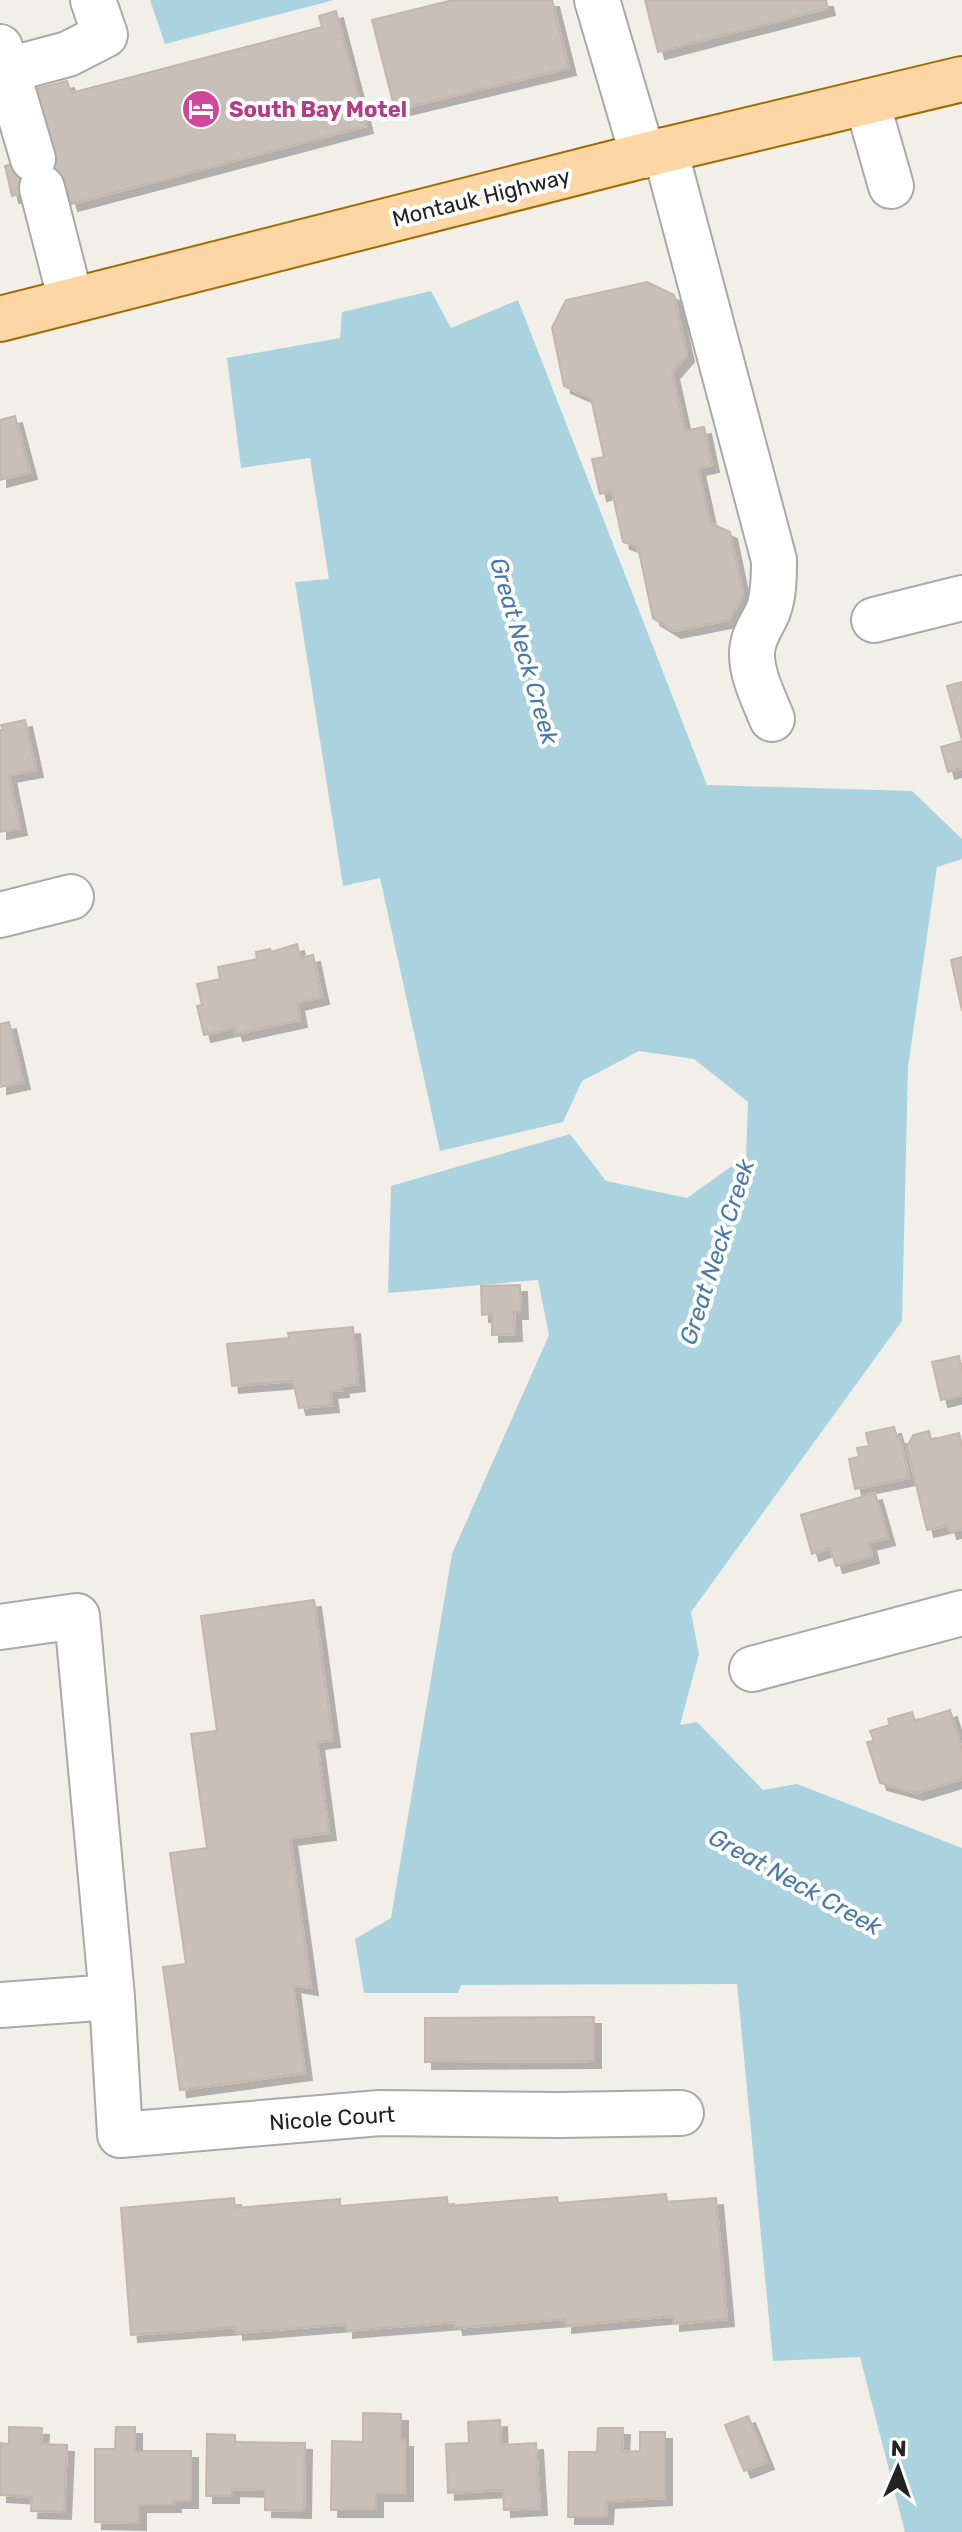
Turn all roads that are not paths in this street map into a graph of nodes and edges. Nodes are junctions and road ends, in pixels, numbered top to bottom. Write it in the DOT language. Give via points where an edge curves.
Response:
graph roads {
  1 [pos="93,0"];
  2 [pos="597,0"];
  3 [pos="4,59"];
  4 [pos="962,79"];
  5 [pos="867,102"];
  6 [pos="654,153"];
  7 [pos="891,186"];
  8 [pos="71,301"];
  9 [pos="0,319"];
  10 [pos="962,598"];
  11 [pos="874,620"];
  12 [pos="772,719"];
  13 [pos="71,897"];
  14 [pos="0,915"];
  15 [pos="962,1613"];
  16 [pos="0,1627"];
  17 [pos="752,1669"];
  18 [pos="112,1997"];
  19 [pos="0,2005"];
  20 [pos="681,2113"];
  1 -- 3 [label="street" via="105,35 68,54"];
  2 -- 6 [label="street"];
  3 -- 8 [label="street"];
  4 -- 5 [label="main road, Montauk Highway"];
  5 -- 6 [label="main road, Montauk Highway"];
  5 -- 7 [label="street"];
  6 -- 8 [label="main road, Montauk Highway"];
  6 -- 12 [label="street" via="774,560 769,610 756,632 752,654"];
  8 -- 9 [label="main road, Montauk Highway"];
  10 -- 11 [label="street"];
  13 -- 14 [label="street"];
  15 -- 17 [label="street"];
  16 -- 18 [label="street" via="77,1616"];
  18 -- 19 [label="street"];
  18 -- 20 [label="street, Nicole Court" via="120,2135 380,2113"];
}
